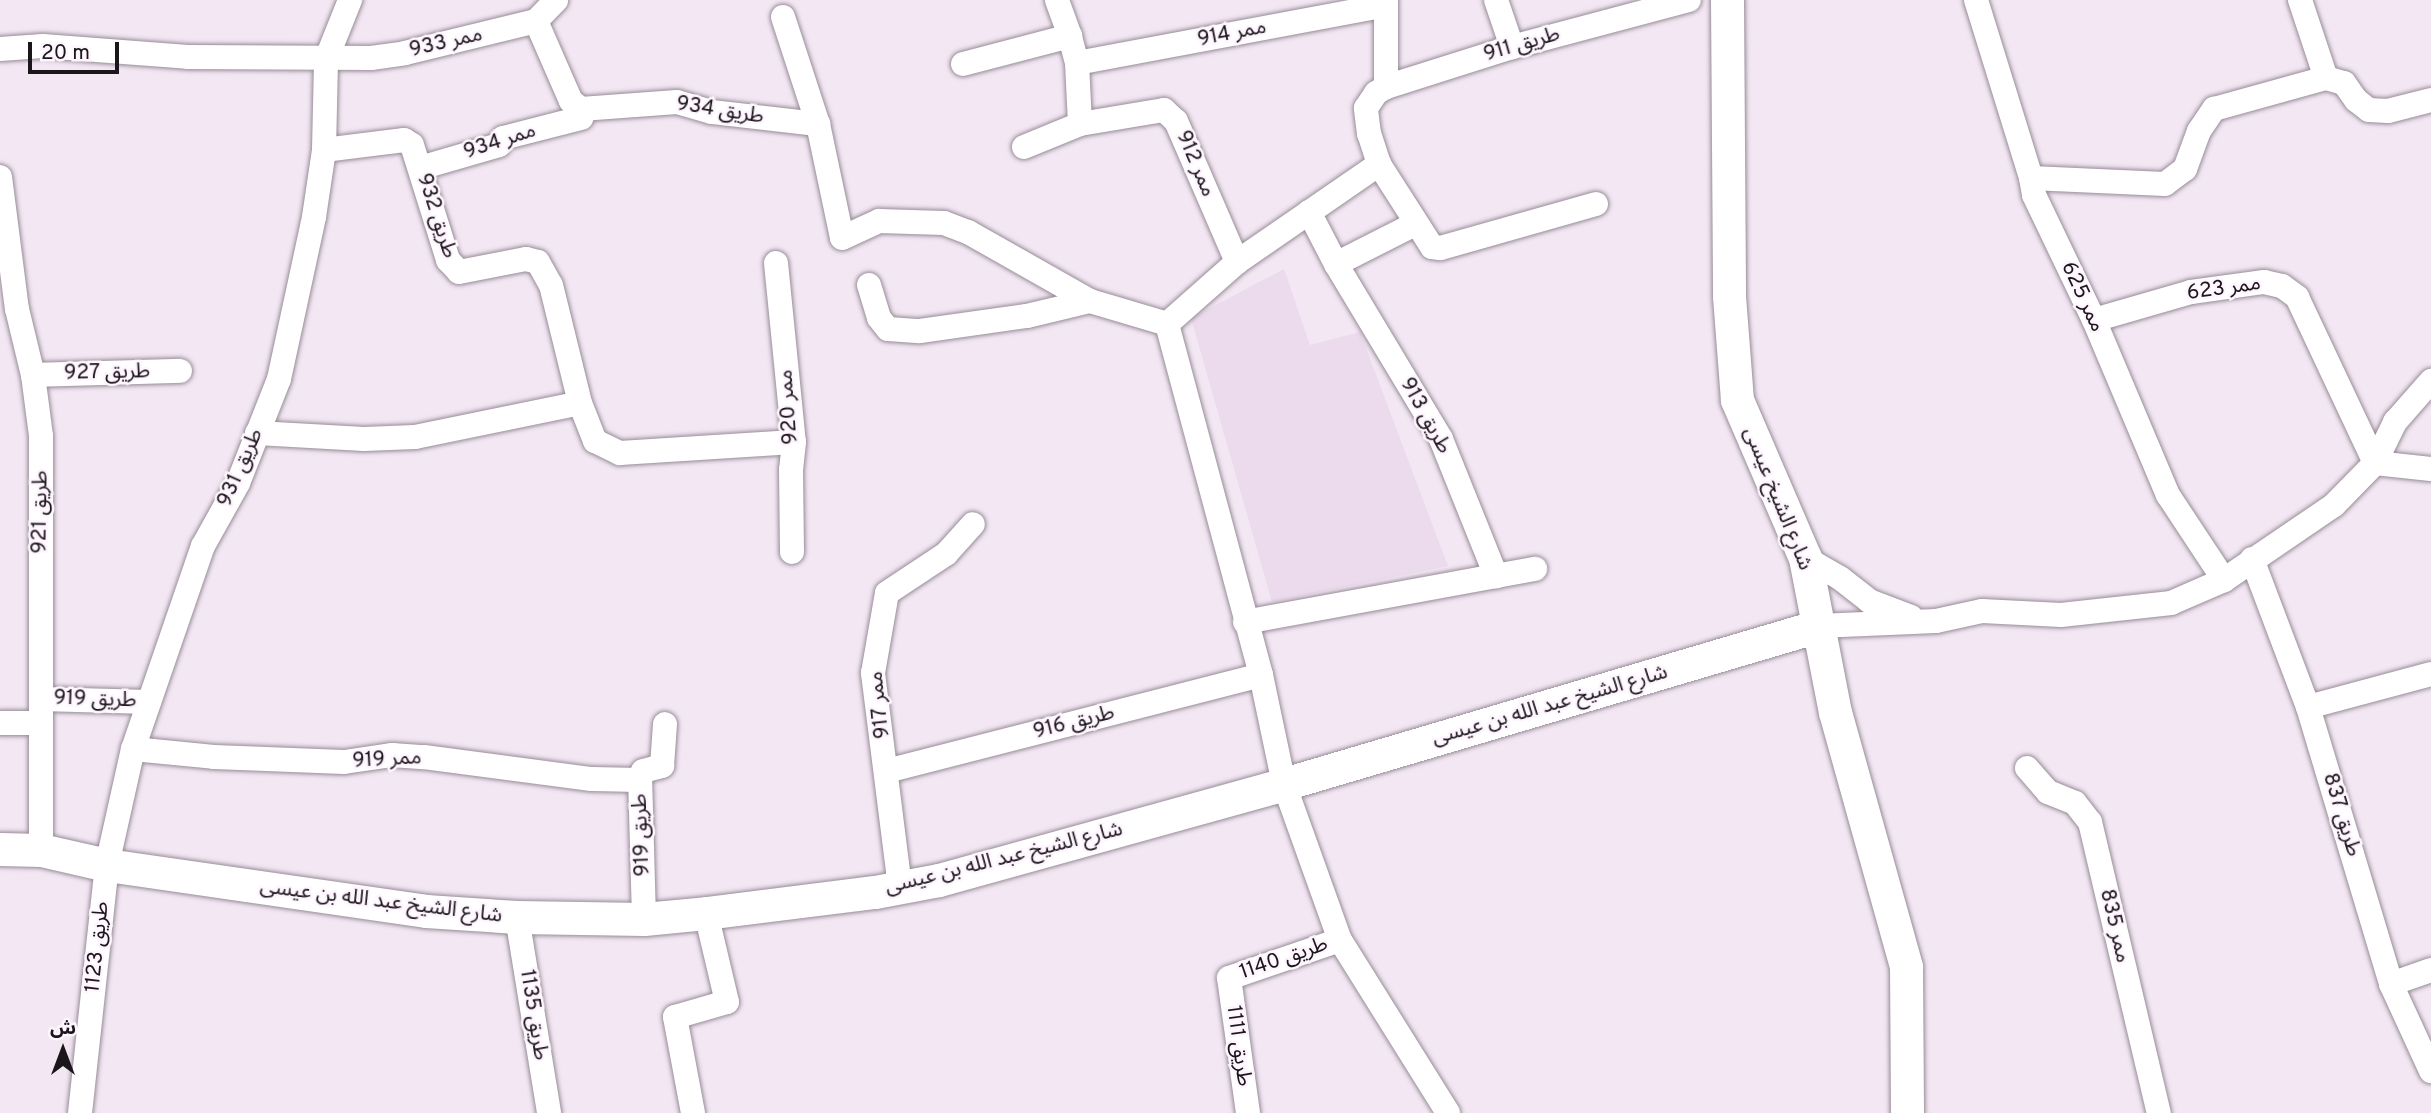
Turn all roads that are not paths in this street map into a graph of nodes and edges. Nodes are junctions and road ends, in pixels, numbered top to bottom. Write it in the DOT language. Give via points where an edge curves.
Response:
graph roads {
  1 [pos="350,0"];
  2 [pos="556,0"];
  3 [pos="1057,0"];
  4 [pos="1496,0"];
  5 [pos="1689,0"];
  6 [pos="1727,0"];
  7 [pos="1976,0"];
  8 [pos="2300,0"];
  9 [pos="1386,3"];
  10 [pos="783,17"];
  11 [pos="536,21"];
  12 [pos="1070,36"];
  13 [pos="1512,47"];
  14 [pos="0,50"];
  15 [pos="326,60"];
  16 [pos="1077,63"];
  17 [pos="963,64"];
  18 [pos="2326,78"];
  19 [pos="1386,87"];
  20 [pos="2431,100"];
  21 [pos="581,114"];
  22 [pos="818,124"];
  23 [pos="1080,124"];
  24 [pos="1024,147"];
  25 [pos="324,150"];
  26 [pos="1379,164"];
  27 [pos="420,168"];
  28 [pos="0,177"];
  29 [pos="2031,178"];
  30 [pos="1596,204"];
  31 [pos="1309,212"];
  32 [pos="1415,224"];
  33 [pos="1237,262"];
  34 [pos="776,263"];
  35 [pos="1336,264"];
  36 [pos="869,285"];
  37 [pos="1090,301"];
  38 [pos="2094,320"];
  39 [pos="1167,324"];
  40 [pos="11,342"];
  41 [pos="180,371"];
  42 [pos="33,375"];
  43 [pos="2431,380"];
  44 [pos="580,403"];
  45 [pos="257,433"];
  46 [pos="794,442"];
  47 [pos="2375,463"];
  48 [pos="2431,470"];
  49 [pos="973,524"];
  50 [pos="792,552"];
  51 [pos="1805,558"];
  52 [pos="2252,559"];
  53 [pos="1535,569"];
  54 [pos="1496,576"];
  55 [pos="2224,580"];
  56 [pos="1936,621"];
  57 [pos="1245,622"];
  58 [pos="1818,626"];
  59 [pos="2431,674"];
  60 [pos="1261,675"];
  61 [pos="149,702"];
  62 [pos="2308,707"];
  63 [pos="41,711"];
  64 [pos="0,723"];
  65 [pos="665,724"];
  66 [pos="133,749"];
  67 [pos="2027,768"];
  68 [pos="887,771"];
  69 [pos="640,780"];
  70 [pos="1284,784"];
  71 [pos="0,849"];
  72 [pos="41,850"];
  73 [pos="107,865"];
  74 [pos="900,887"];
  75 [pos="706,913"];
  76 [pos="517,917"];
  77 [pos="644,919"];
  78 [pos="1340,940"];
  79 [pos="2431,970"];
  80 [pos="1229,978"];
  81 [pos="2391,984"];
  82 [pos="2431,1071"];
  83 [pos="80,1113"];
  84 [pos="549,1113"];
  85 [pos="693,1113"];
  86 [pos="1248,1113"];
  87 [pos="1448,1113"];
  88 [pos="1907,1113"];
  89 [pos="2158,1113"];
  1 -- 15 [label="street"];
  2 -- 11 [label="street"];
  3 -- 12 [label="street"];
  4 -- 13 [label="street"];
  5 -- 13 [label="street, طريق 911"];
  6 -- 51 [label="street, شارع الشيخ عيسى" via="1729,296 1737,400"];
  7 -- 29 [label="street, ممر 625"];
  8 -- 18 [label="street"];
  9 -- 16 [label="street, ممر 914"];
  9 -- 19 [label="street, ممر 914"];
  10 -- 22 [label="street"];
  11 -- 15 [label="street, ممر 933" via="405,53"];
  11 -- 21 [label="street"];
  12 -- 16 [label="street"];
  12 -- 17 [label="street"];
  13 -- 19 [label="street, طريق 911"];
  14 -- 15 [label="street, ممر 933" via="43,46 188,57"];
  15 -- 25 [label="street, طريق 931"];
  16 -- 23 [label="street"];
  18 -- 20 [label="street" via="2344,83 2369,110 2388,111"];
  18 -- 29 [label="street" via="2214,109 2199,131 2185,169 2165,184"];
  19 -- 26 [label="street, طريق 911" via="1366,108 1368,134"];
  21 -- 22 [label="street, طريق 934" via="677,102 712,112"];
  21 -- 27 [label="street, ممر 934"];
  22 -- 37 [label="street" via="842,238 879,221 944,223"];
  23 -- 24 [label="street, ممر 912"];
  23 -- 33 [label="street, ممر 912" via="1164,110 1176,121"];
  25 -- 27 [label="street, طريق 932" via="404,141 412,145"];
  25 -- 45 [label="street, طريق 931" via="279,379"];
  26 -- 31 [label="street"];
  26 -- 32 [label="street"];
  27 -- 44 [label="street, طريق 932" via="451,267 459,272 526,259 547,271"];
  28 -- 40 [label="street, طريق 921"];
  29 -- 38 [label="street, ممر 625" via="2034,195"];
  30 -- 32 [label="street" via="1440,248 1432,247"];
  31 -- 33 [label="street"];
  31 -- 35 [label="street, طريق 913"];
  32 -- 35 [label="street"];
  33 -- 39 [label="street"];
  34 -- 46 [label="street, ممر 920"];
  35 -- 54 [label="street, طريق 913" via="1441,439"];
  36 -- 37 [label="street" via="879,318 888,329 920,331 1027,316"];
  37 -- 39 [label="street"];
  38 -- 47 [label="street, ممر 623" via="2191,292 2264,282 2282,286 2297,297"];
  38 -- 55 [label="street, ممر 625" via="2168,495"];
  39 -- 57 [label="street"];
  40 -- 42 [label="street, طريق 921"];
  41 -- 42 [label="street, طريق 927"];
  42 -- 63 [label="street, طريق 921" via="43,476"];
  43 -- 47 [label="street" via="2395,422"];
  44 -- 45 [label="street" via="415,437"];
  44 -- 46 [label="street, طريق 932" via="595,441 620,453"];
  45 -- 61 [label="street, طريق 931" via="238,483 203,546"];
  46 -- 50 [label="street, ممر 920"];
  47 -- 48 [label="street"];
  47 -- 52 [label="street" via="2334,505"];
  49 -- 68 [label="street, ممر 917" via="946,554 887,593 873,673"];
  51 -- 56 [label="street" via="1902,616"];
  51 -- 58 [label="street, شارع الشيخ عيسى"];
  52 -- 55 [label="street"];
  52 -- 62 [label="street, طريق 837"];
  53 -- 54 [label="street"];
  54 -- 57 [label="street"];
  55 -- 56 [label="street" via="2171,603 2061,615 1982,611"];
  56 -- 58 [label="street"];
  57 -- 60 [label="street"];
  58 -- 70 [label="street, شارع الشيخ عبد الله بن عيسى"];
  58 -- 88 [label="street, شارع الشيخ عيسى" via="1835,712 1906,967"];
  59 -- 62 [label="street"];
  60 -- 68 [label="street, طريق 916"];
  60 -- 70 [label="street"];
  61 -- 63 [label="street, طريق 919"];
  61 -- 66 [label="street, طريق 931"];
  62 -- 81 [label="street, طريق 837"];
  63 -- 64 [label="street, طريق 919"];
  63 -- 72 [label="street, طريق 921"];
  65 -- 69 [label="street, طريق 919" via="663,766 643,771"];
  66 -- 69 [label="street, ممر 919" via="344,762 392,755 592,779"];
  66 -- 73 [label="street, طريق 931"];
  67 -- 89 [label="street, ممر 835" via="2048,792 2076,803 2090,822"];
  68 -- 74 [label="street, ممر 917"];
  69 -- 77 [label="street, طريق 919"];
  70 -- 74 [label="street, شارع الشيخ عبد الله بن عيسى"];
  70 -- 78 [label="street"];
  71 -- 72 [label="street, شارع الشيخ عبد الله بن عيسى"];
  72 -- 73 [label="street, شارع الشيخ عبد الله بن عيسى"];
  73 -- 76 [label="street, شارع الشيخ عبد الله بن عيسى" via="426,911"];
  73 -- 83 [label="street, طريق 1123"];
  74 -- 75 [label="street, شارع الشيخ عبد الله بن عيسى"];
  75 -- 77 [label="street, شارع الشيخ عبد الله بن عيسى"];
  75 -- 85 [label="street" via="727,1002 675,1017"];
  76 -- 77 [label="street, شارع الشيخ عبد الله بن عيسى"];
  76 -- 84 [label="street, طريق 1135"];
  78 -- 80 [label="street, طريق 1140"];
  78 -- 87 [label="street"];
  79 -- 81 [label="street"];
  80 -- 86 [label="street, طريق 1111"];
  81 -- 82 [label="street, طريق 837"];
}
